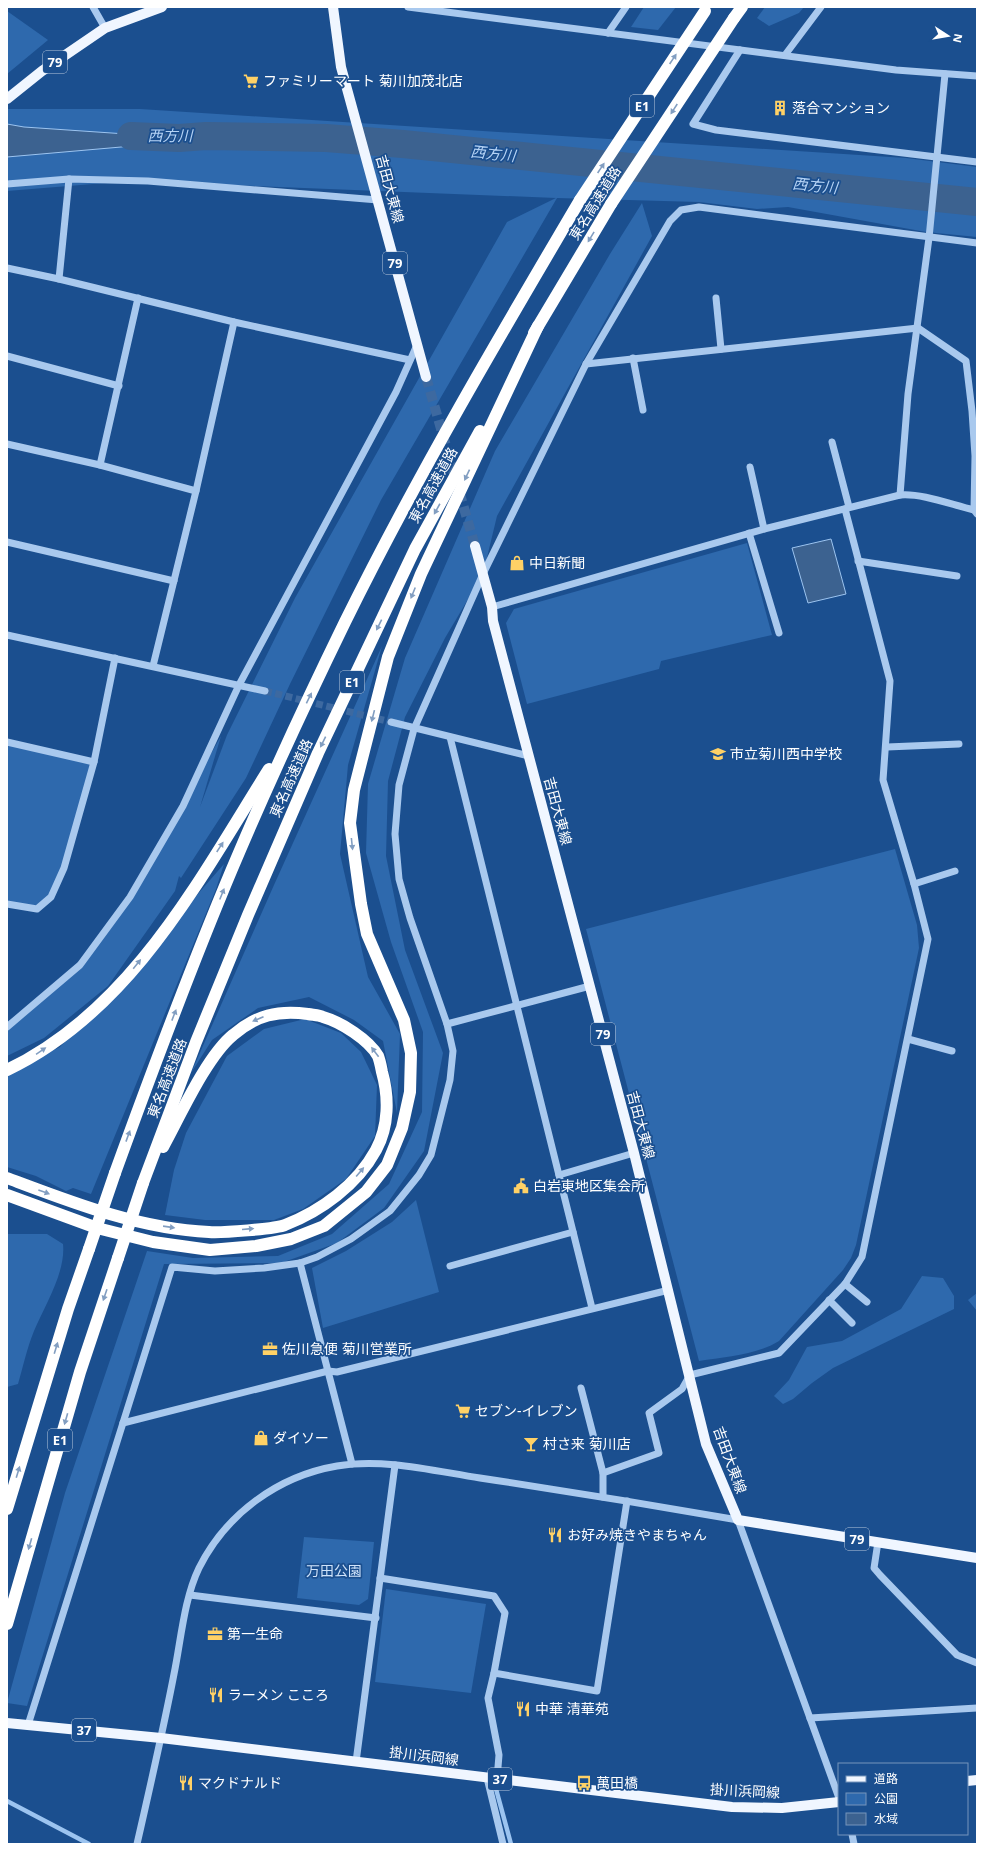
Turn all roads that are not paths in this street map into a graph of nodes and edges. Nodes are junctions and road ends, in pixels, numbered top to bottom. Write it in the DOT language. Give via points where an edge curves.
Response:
graph roads {
  1 [pos="93,7"];
  2 [pos="162,7"];
  3 [pos="333,7"];
  4 [pos="408,7"];
  5 [pos="626,7"];
  6 [pos="742,7"];
  7 [pos="821,7"];
  8 [pos="706,9"];
  9 [pos="105,28"];
  10 [pos="608,33"];
  11 [pos="740,50"];
  12 [pos="785,55"];
  13 [pos="945,74"];
  14 [pos="977,76"];
  15 [pos="7,100"];
  16 [pos="937,159"];
  17 [pos="977,162"];
  18 [pos="69,180"];
  19 [pos="7,184"];
  20 [pos="378,200"];
  21 [pos="929,235"];
  22 [pos="977,243"];
  23 [pos="7,268"];
  24 [pos="59,279"];
  25 [pos="138,298"];
  26 [pos="716,298"];
  27 [pos="234,322"];
  28 [pos="538,326"];
  29 [pos="918,328"];
  30 [pos="417,345"];
  31 [pos="721,349"];
  32 [pos="7,356"];
  33 [pos="633,358"];
  34 [pos="410,360"];
  35 [pos="586,364"];
  36 [pos="426,377"];
  37 [pos="119,386"];
  38 [pos="643,410"];
  39 [pos="832,442"];
  40 [pos="7,444"];
  41 [pos="976,445"];
  42 [pos="100,465"];
  43 [pos="750,467"];
  44 [pos="196,491"];
  45 [pos="900,495"];
  46 [pos="847,508"];
  47 [pos="975,512"];
  48 [pos="764,529"];
  49 [pos="749,533"];
  50 [pos="7,542"];
  51 [pos="475,546"];
  52 [pos="858,561"];
  53 [pos="483,574"];
  54 [pos="957,576"];
  55 [pos="174,581"];
  56 [pos="492,607"];
  57 [pos="779,633"];
  58 [pos="7,636"];
  59 [pos="115,658"];
  60 [pos="153,666"];
  61 [pos="239,685"];
  62 [pos="265,691"];
  63 [pos="391,722"];
  64 [pos="414,729"];
  65 [pos="292,733"];
  66 [pos="450,737"];
  67 [pos="7,742"];
  68 [pos="958,744"];
  69 [pos="887,747"];
  70 [pos="529,756"];
  71 [pos="94,762"];
  72 [pos="956,871"];
  73 [pos="914,884"];
  74 [pos="7,904"];
  75 [pos="590,986"];
  76 [pos="517,1006"];
  77 [pos="447,1024"];
  78 [pos="7,1027"];
  79 [pos="908,1039"];
  80 [pos="952,1052"];
  81 [pos="7,1070"];
  82 [pos="634,1153"];
  83 [pos="559,1175"];
  84 [pos="7,1178"];
  85 [pos="143,1183"];
  86 [pos="7,1195"];
  87 [pos="573,1232"];
  88 [pos="300,1263"];
  89 [pos="450,1266"];
  90 [pos="845,1284"];
  91 [pos="669,1290"];
  92 [pos="829,1300"];
  93 [pos="867,1302"];
  94 [pos="592,1308"];
  95 [pos="852,1323"];
  96 [pos="328,1371"];
  97 [pos="690,1375"];
  98 [pos="581,1388"];
  99 [pos="123,1423"];
  100 [pos="352,1464"];
  101 [pos="395,1465"];
  102 [pos="603,1473"];
  103 [pos="603,1497"];
  104 [pos="627,1501"];
  105 [pos="7,1509"];
  106 [pos="738,1520"];
  107 [pos="878,1542"];
  108 [pos="977,1558"];
  109 [pos="380,1578"];
  110 [pos="190,1595"];
  111 [pos="376,1618"];
  112 [pos="7,1624"];
  113 [pos="977,1663"];
  114 [pos="494,1673"];
  115 [pos="977,1708"];
  116 [pos="810,1718"];
  117 [pos="7,1722"];
  118 [pos="28,1725"];
  119 [pos="161,1738"];
  120 [pos="356,1762"];
  121 [pos="492,1778"];
  122 [pos="838,1795"];
  123 [pos="838,1802"];
  124 [pos="137,1844"];
  125 [pos="503,1844"];
  1 -- 9 [label="street"];
  2 -- 9 [label="main road, 79"];
  3 -- 20 [label="main road, 吉田大東線 / 79" via="342,67"];
  4 -- 10 [label="street"];
  5 -- 10 [label="street"];
  6 -- 28 [label="highway, 東名高速道路 / E1, one-way, bridge" via="611,204"];
  7 -- 12 [label="street"];
  65 -- 8 [label="highway, 東名高速道路 / E1, one-way, bridge" via="346,620 412,493 488,356 580,200"];
  9 -- 15 [label="main road, 79" via="42,71"];
  10 -- 11 [label="street"];
  11 -- 12 [label="street"];
  11 -- 16 [label="street" via="693,124 716,130 887,150"];
  12 -- 13 [label="street"];
  13 -- 14 [label="street"];
  13 -- 16 [label="street"];
  16 -- 17 [label="street"];
  16 -- 21 [label="street"];
  18 -- 19 [label="street"];
  18 -- 20 [label="street" via="148,181"];
  18 -- 24 [label="street"];
  20 -- 30 [label="main road, 吉田大東線 / 79"];
  21 -- 22 [label="street"];
  21 -- 29 [label="street"];
  21 -- 35 [label="street" via="699,207 681,210 670,221"];
  23 -- 24 [label="street"];
  24 -- 25 [label="street"];
  25 -- 27 [label="street"];
  25 -- 37 [label="street"];
  26 -- 31 [label="street"];
  27 -- 34 [label="street"];
  27 -- 44 [label="street"];
  28 -- 85 [label="highway, 東名高速道路 / E1, one-way" via="415,549 318,753 196,1042"];
  28 -- 86 [label="highway, one-way" via="421,574 388,657 354,790 350,823 360,904 368,934 404,1020 411,1053 410,1092 402,1128 387,1165 366,1192 324,1226 291,1239 256,1246 210,1250 153,1242 97,1228"];
  29 -- 31 [label="street"];
  29 -- 41 [label="street" via="966,361"];
  29 -- 45 [label="street" via="908,394"];
  30 -- 34 [label="street"];
  30 -- 36 [label="main road, 吉田大東線 / 79"];
  31 -- 33 [label="street"];
  32 -- 37 [label="street"];
  33 -- 35 [label="street"];
  33 -- 38 [label="street"];
  34 -- 61 [label="street" via="396,392"];
  35 -- 53 [label="street"];
  37 -- 42 [label="street"];
  39 -- 46 [label="street"];
  40 -- 42 [label="street"];
  41 -- 47 [label="street"];
  42 -- 44 [label="street"];
  43 -- 48 [label="street"];
  44 -- 55 [label="street"];
  45 -- 46 [label="street"];
  45 -- 47 [label="street"];
  46 -- 48 [label="street"];
  46 -- 52 [label="street"];
  48 -- 49 [label="street"];
  49 -- 56 [label="street"];
  49 -- 57 [label="street"];
  50 -- 55 [label="street"];
  51 -- 53 [label="main road, 吉田大東線 / 79"];
  52 -- 54 [label="street"];
  52 -- 69 [label="street" via="890,681"];
  53 -- 56 [label="main road, 吉田大東線 / 79"];
  53 -- 64 [label="street"];
  55 -- 60 [label="street"];
  56 -- 70 [label="main road, 吉田大東線 / 79" via="493,621"];
  58 -- 59 [label="street"];
  59 -- 60 [label="street"];
  59 -- 71 [label="street"];
  60 -- 61 [label="street"];
  61 -- 62 [label="street"];
  61 -- 78 [label="street" via="183,806 130,897 80,965"];
  63 -- 64 [label="street"];
  64 -- 66 [label="street"];
  64 -- 77 [label="street" via="399,786 395,834 399,879"];
  81 -- 65 [label="highway, one-way" via="26,1061 68,1032 104,1001 136,966 181,907"];
  105 -- 65 [label="highway, 東名高速道路 / E1, one-way, bridge" via="68,1309 151,1074 232,869"];
  66 -- 70 [label="street"];
  66 -- 76 [label="street"];
  67 -- 71 [label="street"];
  68 -- 69 [label="street"];
  69 -- 73 [label="street" via="883,780"];
  70 -- 75 [label="main road, 吉田大東線 / 79"];
  71 -- 74 [label="street" via="64,868 51,897 37,910"];
  72 -- 73 [label="street"];
  73 -- 79 [label="street" via="928,938"];
  75 -- 76 [label="street"];
  75 -- 82 [label="main road, 吉田大東線 / 79"];
  76 -- 77 [label="street"];
  76 -- 83 [label="street"];
  77 -- 88 [label="street" via="452,1052 450,1080 431,1155 419,1175 390,1211 351,1239"];
  79 -- 80 [label="street"];
  79 -- 90 [label="street" via="862,1257"];
  82 -- 83 [label="street"];
  82 -- 91 [label="main road, 吉田大東線 / 79"];
  83 -- 87 [label="street"];
  84 -- 85 [label="highway, one-way" via="82,1206 159,1226 209,1232 283,1226 329,1202 360,1174 377,1149 387,1117 387,1089 379,1057 368,1043 352,1031 324,1017 288,1012 257,1018 232,1036 210,1062"];
  85 -- 112 [label="highway, 東名高速道路 / E1, one-way, bridge" via="80,1372"];
  87 -- 89 [label="street"];
  87 -- 94 [label="street"];
  88 -- 96 [label="street"];
  88 -- 99 [label="street" via="215,1271 172,1267"];
  90 -- 92 [label="street"];
  90 -- 93 [label="street"];
  91 -- 94 [label="street"];
  91 -- 97 [label="main road, 吉田大東線 / 79"];
  92 -- 95 [label="street"];
  92 -- 97 [label="street" via="779,1353"];
  94 -- 96 [label="street" via="337,1372"];
  96 -- 99 [label="street"];
  96 -- 100 [label="street"];
  97 -- 102 [label="street" via="682,1389 649,1413 660,1453"];
  97 -- 106 [label="main road, 吉田大東線 / 79" via="706,1444"];
  98 -- 102 [label="street"];
  99 -- 118 [label="street"];
  100 -- 101 [label="street"];
  100 -- 110 [label="street" via="316,1471 291,1480 269,1491 247,1507 213,1545 199,1570"];
  101 -- 103 [label="street"];
  101 -- 109 [label="street"];
  102 -- 103 [label="street"];
  103 -- 104 [label="street"];
  104 -- 106 [label="street"];
  104 -- 114 [label="street" via="597,1691"];
  106 -- 107 [label="main road, 79"];
  106 -- 116 [label="street"];
  107 -- 108 [label="main road, 79"];
  107 -- 113 [label="street" via="874,1568 957,1656"];
  109 -- 111 [label="street"];
  109 -- 114 [label="street" via="494,1596 505,1613"];
  110 -- 111 [label="street"];
  110 -- 119 [label="street"];
  111 -- 120 [label="street"];
  114 -- 121 [label="street" via="488,1698 499,1755"];
  115 -- 116 [label="street"];
  116 -- 122 [label="street"];
  117 -- 118 [label="main road, 掛川浜岡線 / 37"];
  118 -- 119 [label="main road, 掛川浜岡線 / 37"];
  119 -- 120 [label="main road, 掛川浜岡線 / 37"];
  119 -- 124 [label="street"];
  120 -- 121 [label="main road, 掛川浜岡線 / 37"];
  121 -- 123 [label="main road, 掛川浜岡線 / 37" via="732,1807 782,1808"];
  121 -- 125 [label="street"];
}
